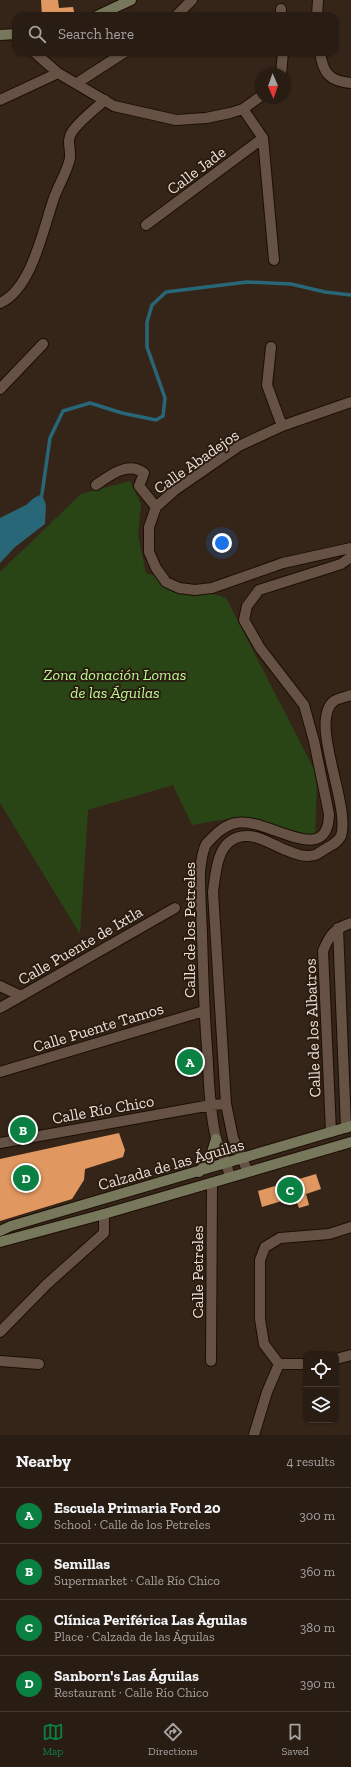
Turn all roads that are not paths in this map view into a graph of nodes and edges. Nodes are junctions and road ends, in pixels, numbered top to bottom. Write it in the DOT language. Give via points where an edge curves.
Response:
graph roads {
  1 [pos="131,0"];
  2 [pos="192,0"];
  3 [pos="318,0"];
  4 [pos="106,12"];
  5 [pos="180,12"];
  6 [pos="317,12"];
  7 [pos="12,34"];
  8 [pos="0,35"];
  9 [pos="39,56"];
  10 [pos="119,56"];
  11 [pos="283,56"];
  12 [pos="321,56"];
  13 [pos="282,68"];
  14 [pos="58,73"];
  15 [pos="77,83"];
  16 [pos="351,83"];
  17 [pos="0,100"];
  18 [pos="105,100"];
  19 [pos="255,100"];
  20 [pos="243,109"];
  21 [pos="263,138"];
  22 [pos="146,225"];
  23 [pos="274,260"];
  24 [pos="0,303"];
  25 [pos="43,344"];
  26 [pos="272,347"];
  27 [pos="0,389"];
  28 [pos="351,402"];
  29 [pos="282,426"];
  30 [pos="96,485"];
  31 [pos="156,507"];
  32 [pos="351,548"];
  33 [pos="351,557"];
  34 [pos="351,695"];
  35 [pos="175,908"];
  36 [pos="351,923"];
  37 [pos="338,928"];
  38 [pos="0,986"];
  39 [pos="21,996"];
  40 [pos="0,1008"];
  41 [pos="204,1010"];
  42 [pos="346,1021"];
  43 [pos="0,1072"];
  44 [pos="226,1104"];
  45 [pos="211,1105"];
  46 [pos="348,1127"];
  47 [pos="331,1132"];
  48 [pos="216,1139"];
  49 [pos="351,1142"];
  50 [pos="0,1143"];
  51 [pos="243,1158"];
  52 [pos="228,1164"];
  53 [pos="199,1172"];
  54 [pos="248,1172"];
  55 [pos="230,1177"];
  56 [pos="212,1182"];
  57 [pos="104,1214"];
  58 [pos="351,1227"];
  59 [pos="0,1231"];
  60 [pos="0,1242"];
  61 [pos="0,1332"];
  62 [pos="351,1355"];
  63 [pos="339,1359"];
  64 [pos="0,1361"];
  65 [pos="211,1361"];
  66 [pos="38,1364"];
  67 [pos="279,1364"];
  68 [pos="303,1364"];
  69 [pos="254,1435"];
  1 -- 4 [label="main road"];
  2 -- 5 [label="street"];
  3 -- 6 [label="street"];
  7 -- 8 [label="main road"];
  9 -- 14 [label="street"];
  10 -- 15 [label="street"];
  11 -- 13 [label="street"];
  12 -- 16 [label="street" via="326,73 332,78"];
  14 -- 15 [label="street"];
  14 -- 17 [label="street"];
  15 -- 18 [label="street"];
  18 -- 20 [label="street" via="114,106 176,120 206,118"];
  18 -- 24 [label="street" via="72,132 68,142 70,158 44,226 34,262 24,280 8,299"];
  19 -- 20 [label="street"];
  20 -- 21 [label="street"];
  21 -- 22 [label="street, Calle Jade"];
  21 -- 23 [label="street"];
  25 -- 27 [label="street"];
  26 -- 29 [label="street" via="267,384"];
  28 -- 29 [label="street, Calle Abadejos"];
  29 -- 31 [label="street, Calle Abadejos" via="239,446 175,490"];
  30 -- 31 [label="street" via="124,468 138,468 144,473 139,486"];
  31 -- 32 [label="street, Calle Abadejos" via="149,527 149,552 166,582 179,588 212,588 283,563"];
  33 -- 41 [label="street, Calle de los Petreles" via="341,564 259,590 247,606 244,620 254,638 304,705 314,741 329,814 329,826 326,834 316,840 304,840 255,823 237,822 226,826 206,845 200,874"];
  34 -- 44 [label="street, Calle de los Petreles" via="334,701 326,717 345,814 342,834 336,843 315,855 299,856 247,836 233,839 223,848 216,864 213,892"];
  35 -- 39 [label="street, Calle Puente de Ixtla"];
  36 -- 37 [label="street"];
  37 -- 42 [label="street, Calle de los Albatros"];
  37 -- 47 [label="street, Calle de los Albatros" via="328,938 323,951"];
  38 -- 39 [label="street"];
  39 -- 40 [label="street, Calle Puente de Ixtla"];
  41 -- 43 [label="street, Calle Puente Tamos"];
  41 -- 45 [label="street, Calle de los Petreles"];
  42 -- 46 [label="street, Calle de los Albatros"];
  44 -- 45 [label="street, Calle Río Chico"];
  44 -- 51 [label="street, Calle de los Petreles" via="233,1138"];
  45 -- 48 [label="street, Calle de los Petreles"];
  45 -- 50 [label="street, Calle Río Chico"];
  46 -- 47 [label="main road, Calzada de las Águilas"];
  47 -- 51 [label="main road, Calzada de las Águilas"];
  48 -- 52 [label="street, Calle de los Petreles"];
  48 -- 53 [label="main road" via="210,1159"];
  49 -- 54 [label="main road, Calzada de las Águilas"];
  51 -- 52 [label="main road, Calzada de las Águilas"];
  51 -- 54 [label="street, Calle de los Petreles"];
  52 -- 53 [label="main road, Calzada de las Águilas"];
  52 -- 55 [label="street, Calle de los Petreles"];
  53 -- 59 [label="main road, Calzada de las Águilas" via="16,1224"];
  54 -- 55 [label="main road, Calzada de las Águilas"];
  55 -- 56 [label="main road, Calzada de las Águilas"];
  56 -- 57 [label="main road, Calzada de las Águilas"];
  56 -- 65 [label="street, Calle Petreles"];
  57 -- 60 [label="main road, Calzada de las Águilas"];
  57 -- 61 [label="street" via="104,1233"];
  58 -- 67 [label="street" via="329,1234 280,1238 265,1247 260,1260 260,1319 264,1344"];
  62 -- 63 [label="street"];
  64 -- 66 [label="street"];
  67 -- 68 [label="street"];
  67 -- 69 [label="street" via="267,1392"];
}
